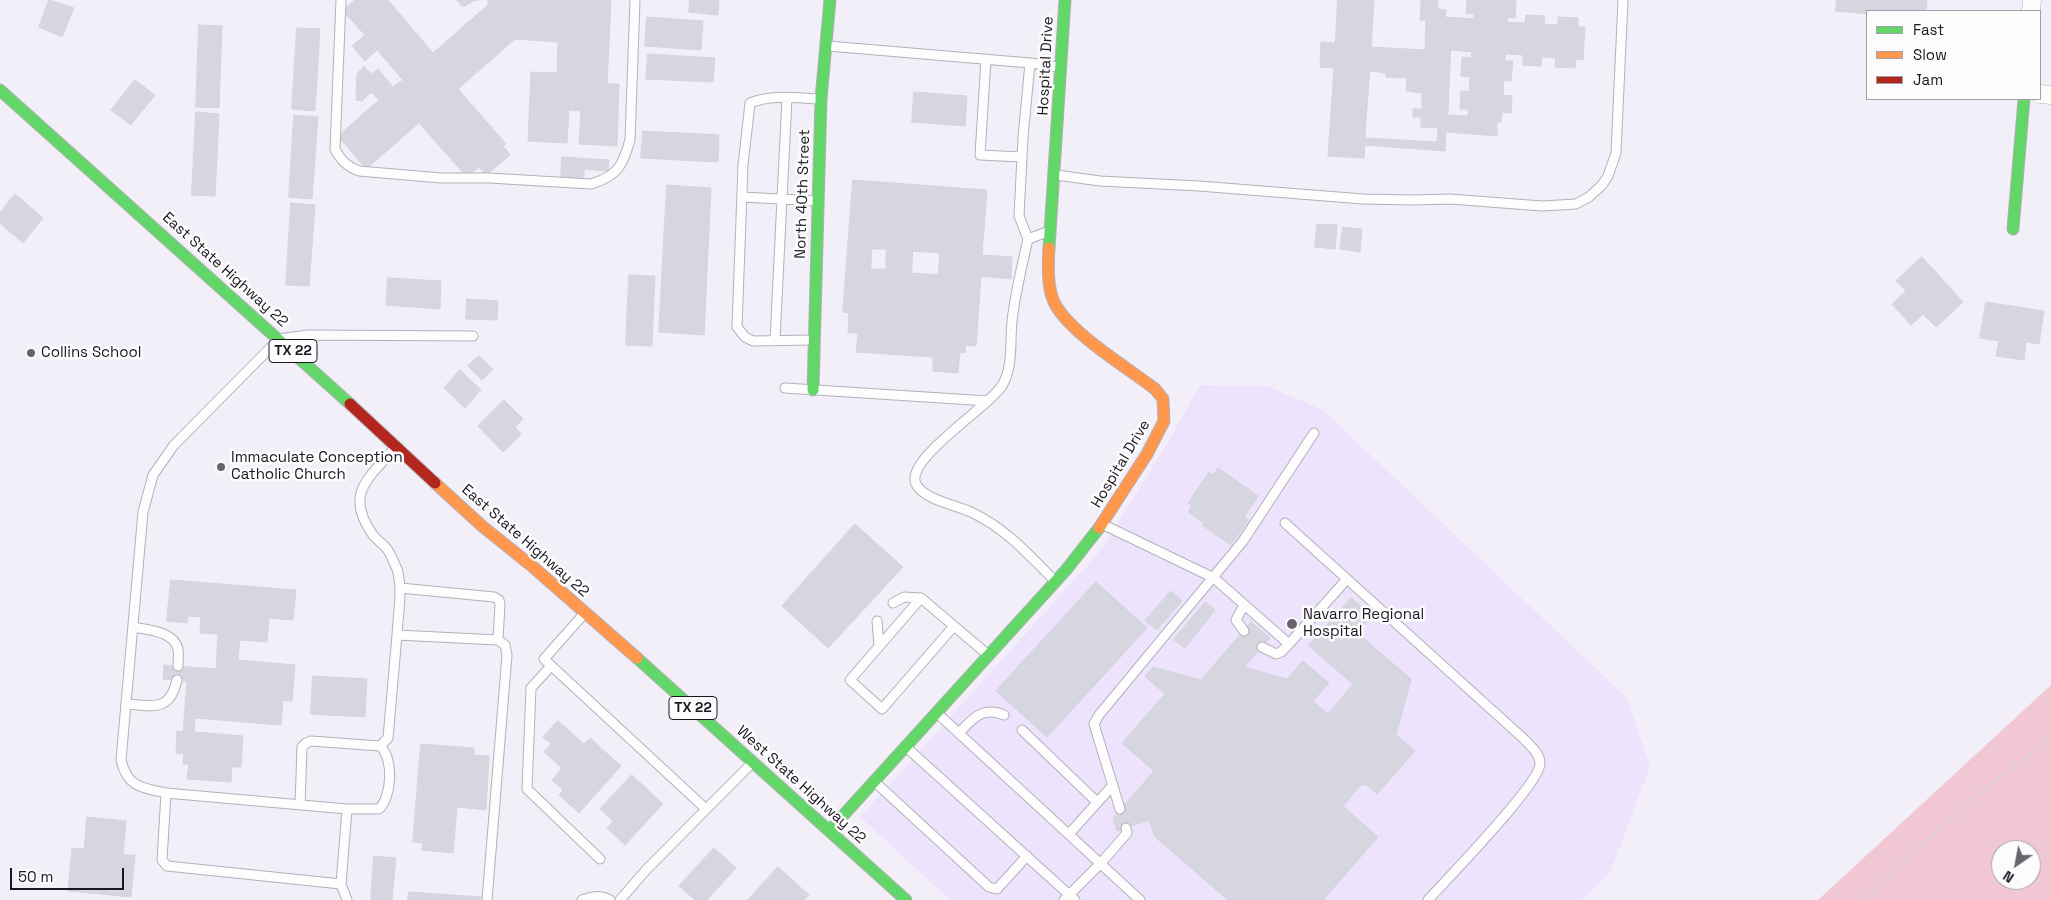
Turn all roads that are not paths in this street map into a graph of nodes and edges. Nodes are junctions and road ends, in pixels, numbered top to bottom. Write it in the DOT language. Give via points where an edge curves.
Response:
graph roads {
  1 [pos="341,0"];
  2 [pos="634,0"];
  3 [pos="830,0"];
  4 [pos="1065,0"];
  5 [pos="1622,0"];
  6 [pos="826,46"];
  7 [pos="986,60"];
  8 [pos="1030,63"];
  9 [pos="1061,67"];
  10 [pos="0,90"];
  11 [pos="787,98"];
  12 [pos="821,99"];
  13 [pos="2024,100"];
  14 [pos="1022,157"];
  15 [pos="1055,175"];
  16 [pos="742,197"];
  17 [pos="782,198"];
  18 [pos="818,201"];
  19 [pos="2013,228"];
  20 [pos="1050,231"];
  21 [pos="1028,239"];
  22 [pos="473,336"];
  23 [pos="279,339"];
  24 [pos="775,340"];
  25 [pos="813,340"];
  26 [pos="785,388"];
  27 [pos="813,390"];
  28 [pos="988,402"];
  29 [pos="1314,433"];
  30 [pos="396,446"];
  31 [pos="1285,523"];
  32 [pos="1102,524"];
  33 [pos="1214,578"];
  34 [pos="1347,579"];
  35 [pos="1056,582"];
  36 [pos="400,588"];
  37 [pos="921,598"];
  38 [pos="893,603"];
  39 [pos="1244,605"];
  40 [pos="585,613"];
  41 [pos="877,621"];
  42 [pos="954,626"];
  43 [pos="133,627"];
  44 [pos="1244,631"];
  45 [pos="397,635"];
  46 [pos="498,640"];
  47 [pos="1289,644"];
  48 [pos="879,646"];
  49 [pos="1262,647"];
  50 [pos="989,656"];
  51 [pos="178,666"];
  52 [pos="551,666"];
  53 [pos="177,680"];
  54 [pos="126,704"];
  55 [pos="937,713"];
  56 [pos="1004,715"];
  57 [pos="1022,730"];
  58 [pos="959,733"];
  59 [pos="380,746"];
  60 [pos="906,747"];
  61 [pos="753,762"];
  62 [pos="876,782"];
  63 [pos="1113,785"];
  64 [pos="166,793"];
  65 [pos="1097,802"];
  66 [pos="300,805"];
  67 [pos="348,809"];
  68 [pos="706,809"];
  69 [pos="1120,809"];
  70 [pos="1126,828"];
  71 [pos="829,831"];
  72 [pos="1069,834"];
  73 [pos="1027,856"];
  74 [pos="600,859"];
  75 [pos="1100,863"];
  76 [pos="341,884"];
  77 [pos="1069,898"];
  78 [pos="347,900"];
  79 [pos="487,900"];
  80 [pos="582,900"];
  81 [pos="610,900"];
  82 [pos="620,900"];
  83 [pos="906,900"];
  84 [pos="1140,900"];
  85 [pos="1428,900"];
  1 -- 2 [label="lane" via="336,149 340,160 349,167 359,171 440,178 591,184 619,170 630,140"];
  3 -- 6 [label="street, North 40th Street"];
  4 -- 9 [label="street, Hospital Drive"];
  5 -- 15 [label="lane" via="1616,153 1602,185 1576,204 1542,206 1450,199 1363,198 1100,181"];
  6 -- 7 [label="lane"];
  6 -- 12 [label="street, North 40th Street"];
  7 -- 8 [label="lane"];
  7 -- 14 [label="lane" via="980,154"];
  8 -- 9 [label="lane"];
  8 -- 14 [label="lane"];
  9 -- 15 [label="street, Hospital Drive"];
  10 -- 23 [label="street, East State Highway 22 / TX 22"];
  11 -- 12 [label="lane"];
  11 -- 16 [label="lane" via="759,99 750,104"];
  11 -- 17 [label="lane"];
  12 -- 18 [label="street, North 40th Street"];
  13 -- 19 [label="street"];
  14 -- 21 [label="lane" via="1019,216"];
  15 -- 20 [label="street, Hospital Drive"];
  16 -- 17 [label="lane"];
  16 -- 24 [label="lane" via="737,327 753,341"];
  17 -- 18 [label="lane"];
  17 -- 24 [label="lane"];
  18 -- 25 [label="street, North 40th Street"];
  20 -- 21 [label="lane"];
  20 -- 32 [label="street, Hospital Drive" via="1048,262 1055,304 1074,326 1156,389 1163,399 1164,421"];
  21 -- 28 [label="lane" via="1012,321 1010,361 1003,384"];
  22 -- 23 [label="lane" via="308,335"];
  23 -- 30 [label="street, East State Highway 22 / TX 22"];
  23 -- 43 [label="lane" via="174,445 153,475 143,512"];
  24 -- 25 [label="lane"];
  25 -- 27 [label="street, North 40th Street"];
  26 -- 27 [label="lane"];
  27 -- 28 [label="lane"];
  28 -- 35 [label="lane" via="924,458 915,475 916,484 928,496 997,526"];
  29 -- 33 [label="lane" via="1243,541"];
  30 -- 36 [label="lane" via="363,484 360,499 363,517 373,535 388,550 397,570"];
  30 -- 40 [label="street, East State Highway 22 / TX 22" via="482,526"];
  31 -- 34 [label="lane"];
  32 -- 33 [label="lane"];
  32 -- 35 [label="street, Hospital Drive"];
  33 -- 39 [label="lane"];
  33 -- 63 [label="lane" via="1094,724"];
  34 -- 47 [label="lane"];
  34 -- 85 [label="lane" via="1539,755 1537,776"];
  35 -- 50 [label="street, Hospital Drive"];
  36 -- 45 [label="lane"];
  36 -- 46 [label="lane" via="494,597 500,606"];
  37 -- 38 [label="lane" via="904,597"];
  37 -- 42 [label="lane"];
  37 -- 48 [label="lane"];
  39 -- 44 [label="lane" via="1236,620"];
  39 -- 47 [label="lane"];
  40 -- 52 [label="lane" via="544,659"];
  40 -- 61 [label="street, West State Highway 22 / TX 22"];
  41 -- 48 [label="lane"];
  42 -- 48 [label="lane" via="882,709 850,680"];
  42 -- 50 [label="lane"];
  43 -- 51 [label="lane" via="172,638 178,648"];
  43 -- 54 [label="lane"];
  45 -- 46 [label="lane"];
  45 -- 59 [label="lane" via="388,738"];
  46 -- 79 [label="lane" via="505,645 507,655"];
  47 -- 49 [label="lane" via="1276,654"];
  50 -- 55 [label="street, Hospital Drive"];
  52 -- 68 [label="lane"];
  52 -- 74 [label="lane" via="532,688 527,790"];
  53 -- 54 [label="lane" via="174,694 168,702 154,706"];
  54 -- 64 [label="lane" via="121,760 124,774 140,788"];
  55 -- 58 [label="lane"];
  55 -- 60 [label="street, Hospital Drive"];
  56 -- 58 [label="lane" via="994,710 981,714"];
  57 -- 65 [label="lane"];
  58 -- 72 [label="lane"];
  59 -- 66 [label="lane" via="306,743 302,747"];
  59 -- 67 [label="lane" via="389,757 385,804 379,809"];
  60 -- 62 [label="street, Hospital Drive"];
  60 -- 73 [label="lane"];
  61 -- 68 [label="lane"];
  61 -- 71 [label="street, West State Highway 22 / TX 22"];
  62 -- 71 [label="street, Hospital Drive"];
  62 -- 73 [label="lane" via="989,887 997,889"];
  63 -- 65 [label="lane"];
  63 -- 69 [label="lane"];
  64 -- 66 [label="lane"];
  64 -- 76 [label="lane" via="162,860 168,866"];
  65 -- 72 [label="lane"];
  66 -- 67 [label="lane"];
  67 -- 76 [label="lane"];
  68 -- 82 [label="lane"];
  70 -- 75 [label="lane" via="1127,833"];
  71 -- 83 [label="street, West State Highway 22 / TX 22"];
  72 -- 75 [label="lane"];
  73 -- 77 [label="lane"];
  75 -- 77 [label="lane"];
  75 -- 84 [label="lane"];
  76 -- 78 [label="lane"];
  80 -- 81 [label="lane" via="592,896"];
}
